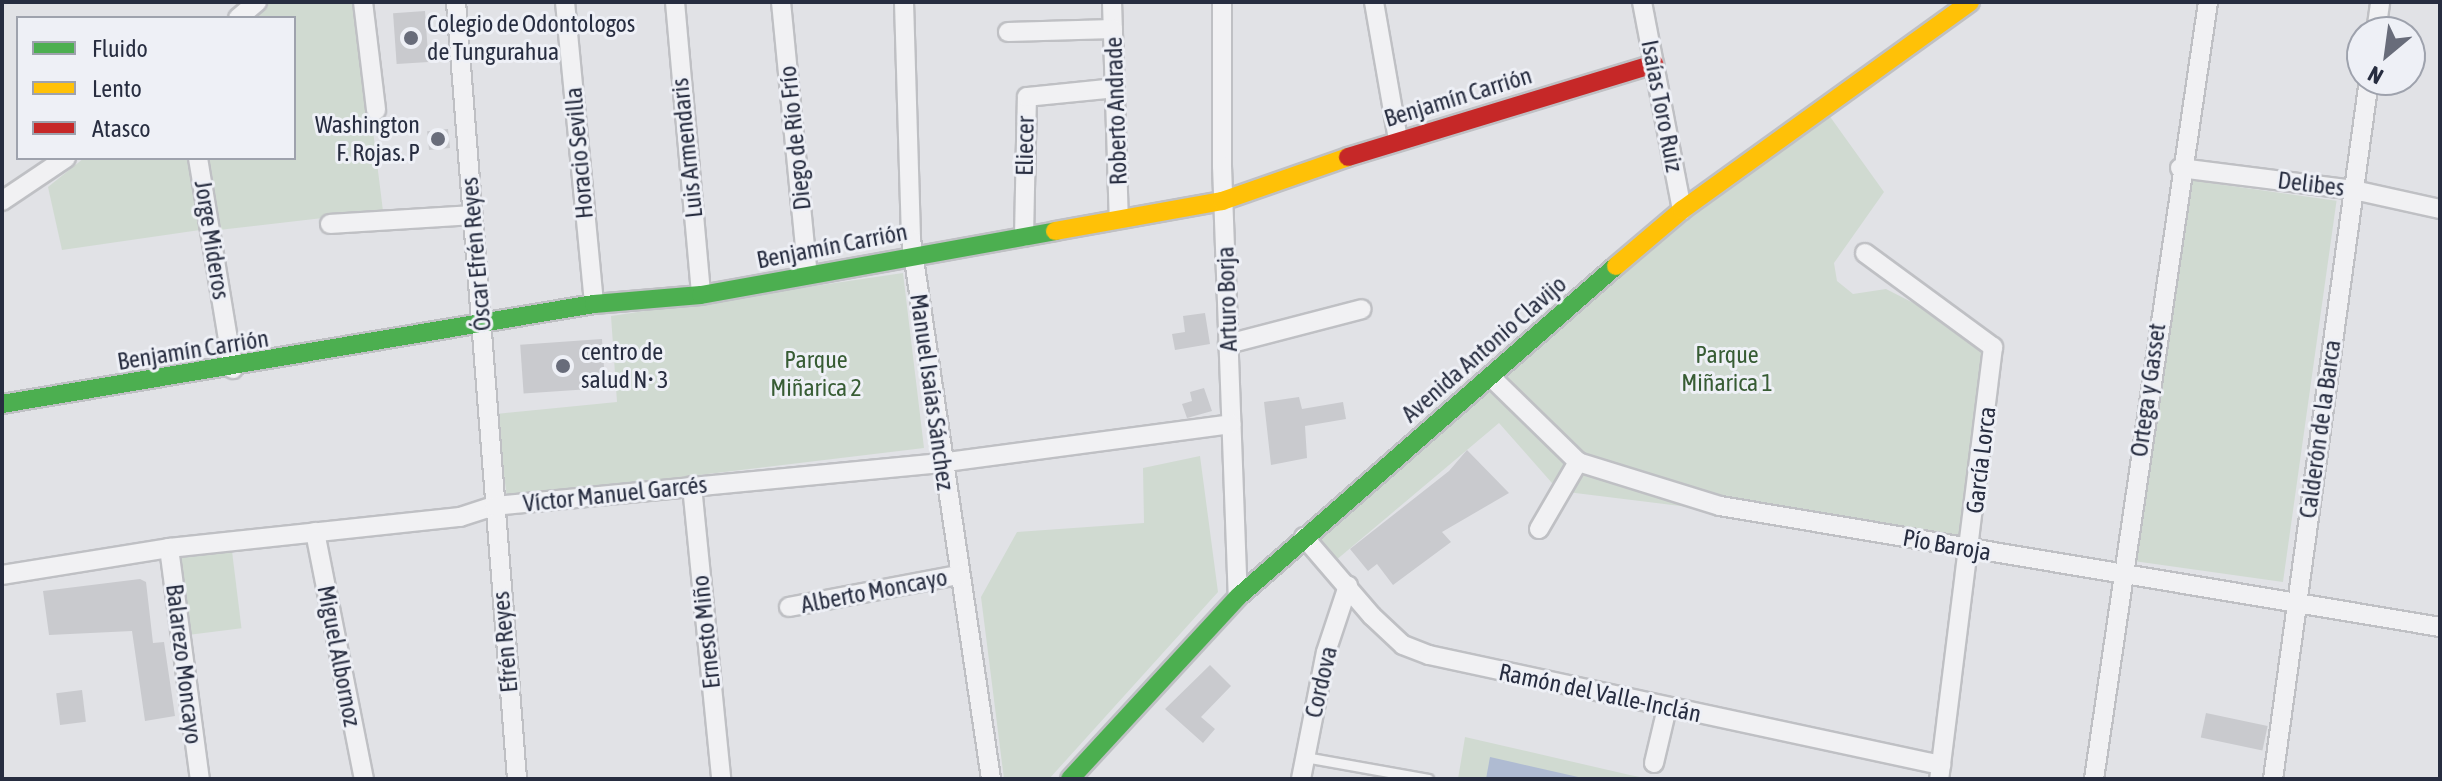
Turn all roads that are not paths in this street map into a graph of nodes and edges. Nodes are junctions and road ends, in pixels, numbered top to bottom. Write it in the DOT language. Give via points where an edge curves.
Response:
graph roads {
  1 [pos="257,2"];
  2 [pos="363,2"];
  3 [pos="456,2"];
  4 [pos="565,2"];
  5 [pos="675,2"];
  6 [pos="781,2"];
  7 [pos="904,2"];
  8 [pos="1112,2"];
  9 [pos="1222,2"];
  10 [pos="1374,2"];
  11 [pos="1642,2"];
  12 [pos="2208,2"];
  13 [pos="1965,3"];
  14 [pos="240,16"];
  15 [pos="1113,29"];
  16 [pos="1008,32"];
  17 [pos="1654,64"];
  18 [pos="1115,88"];
  19 [pos="2367,96"];
  20 [pos="376,110"];
  21 [pos="1398,140"];
  22 [pos="63,160"];
  23 [pos="198,160"];
  24 [pos="2180,168"];
  25 [pos="2354,190"];
  26 [pos="2,201"];
  27 [pos="1223,201"];
  28 [pos="2440,209"];
  29 [pos="1682,210"];
  30 [pos="473,215"];
  31 [pos="1119,219"];
  32 [pos="330,224"];
  33 [pos="1024,237"];
  34 [pos="1865,253"];
  35 [pos="914,255"];
  36 [pos="808,275"];
  37 [pos="701,295"];
  38 [pos="594,304"];
  39 [pos="1362,309"];
  40 [pos="482,323"];
  41 [pos="1228,344"];
  42 [pos="233,369"];
  43 [pos="1491,377"];
  44 [pos="2,404"];
  45 [pos="1231,424"];
  46 [pos="1578,462"];
  47 [pos="940,463"];
  48 [pos="692,486"];
  49 [pos="494,506"];
  50 [pos="1539,529"];
  51 [pos="315,532"];
  52 [pos="1304,537"];
  53 [pos="169,548"];
  54 [pos="1970,550"];
  55 [pos="2,575"];
  56 [pos="959,575"];
  57 [pos="2121,575"];
  58 [pos="1348,586"];
  59 [pos="1238,597"];
  60 [pos="2295,600"];
  61 [pos="789,607"];
  62 [pos="2440,627"];
  63 [pos="1667,708"];
  64 [pos="1305,757"];
  65 [pos="1654,763"];
  66 [pos="1940,772"];
  67 [pos="200,779"];
  68 [pos="364,779"];
  69 [pos="517,779"];
  70 [pos="721,779"];
  71 [pos="991,779"];
  72 [pos="1070,779"];
  73 [pos="1301,779"];
  74 [pos="1428,779"];
  75 [pos="2094,779"];
  76 [pos="2273,779"];
  1 -- 14 [label="street"];
  2 -- 20 [label="street"];
  3 -- 30 [label="street, Óscar Efrén Reyes"];
  4 -- 38 [label="street, Horacio Sevilla"];
  5 -- 37 [label="street, Luis Armendaris"];
  6 -- 36 [label="street, Diego de Río Frío"];
  7 -- 35 [label="street, Manuel Isaías Sánchez"];
  8 -- 15 [label="street, Roberto Andrade"];
  9 -- 27 [label="street, Arturo Borja"];
  10 -- 21 [label="street"];
  11 -- 17 [label="street, Isaías Toro Ruiz"];
  12 -- 24 [label="street, Ortega y Gasset"];
  13 -- 29 [label="street, Avenida Antonio Clavijo"];
  15 -- 16 [label="street"];
  15 -- 18 [label="street, Roberto Andrade"];
  17 -- 21 [label="street, Benjamín Carrión"];
  17 -- 29 [label="street, Isaías Toro Ruiz"];
  18 -- 31 [label="street, Roberto Andrade"];
  18 -- 33 [label="street, Eliecer" via="1027,97"];
  19 -- 25 [label="street, Calderón de la Barca"];
  21 -- 27 [label="street, Benjamín Carrión"];
  22 -- 26 [label="street"];
  23 -- 42 [label="street, Jorge Mideros"];
  24 -- 25 [label="street, Delibes"];
  24 -- 57 [label="street, Ortega y Gasset"];
  25 -- 28 [label="street, Delibes"];
  25 -- 60 [label="street, Calderón de la Barca"];
  27 -- 31 [label="street, Benjamín Carrión"];
  27 -- 41 [label="street, Arturo Borja"];
  29 -- 43 [label="street, Avenida Antonio Clavijo"];
  30 -- 32 [label="street"];
  30 -- 40 [label="street, Óscar Efrén Reyes"];
  31 -- 33 [label="street, Benjamín Carrión"];
  33 -- 35 [label="street, Benjamín Carrión"];
  34 -- 54 [label="street, García Lorca" via="1993,347"];
  35 -- 36 [label="street, Benjamín Carrión"];
  35 -- 47 [label="street, Manuel Isaías Sánchez"];
  36 -- 37 [label="street, Benjamín Carrión"];
  37 -- 38 [label="street, Benjamín Carrión"];
  38 -- 40 [label="street, Benjamín Carrión"];
  39 -- 41 [label="street"];
  40 -- 42 [label="street, Benjamín Carrión"];
  40 -- 49 [label="street, Óscar Efrén Reyes"];
  41 -- 45 [label="street, Arturo Borja"];
  42 -- 44 [label="street, Benjamín Carrión"];
  43 -- 46 [label="street, Pío Baroja"];
  43 -- 52 [label="street, Avenida Antonio Clavijo"];
  45 -- 47 [label="street, Víctor Manuel Garcés"];
  45 -- 59 [label="street, Arturo Borja"];
  46 -- 50 [label="street"];
  46 -- 54 [label="street, Pío Baroja" via="1720,506"];
  47 -- 48 [label="street, Víctor Manuel Garcés"];
  47 -- 56 [label="street, Manuel Isaías Sánchez"];
  48 -- 49 [label="street, Víctor Manuel Garcés"];
  48 -- 70 [label="street, Ernesto Miño"];
  49 -- 51 [label="street, Víctor Manuel Garcés" via="460,517"];
  49 -- 69 [label="street, Efrén Reyes"];
  51 -- 53 [label="street, Víctor Manuel Garcés"];
  51 -- 68 [label="street, Miguel Albornoz"];
  52 -- 58 [label="street, Ramón del Valle-Inclán"];
  52 -- 59 [label="street, Avenida Antonio Clavijo"];
  53 -- 55 [label="street, Víctor Manuel Garcés"];
  53 -- 67 [label="street, Balarezo Moncayo"];
  54 -- 57 [label="street, Pío Baroja"];
  54 -- 66 [label="street, García Lorca"];
  56 -- 61 [label="street, Alberto Moncayo"];
  56 -- 71 [label="street, Manuel Isaías Sánchez"];
  57 -- 60 [label="street, Pío Baroja"];
  57 -- 75 [label="street, Ortega y Gasset"];
  58 -- 63 [label="street, Ramón del Valle-Inclán" via="1403,645 1429,655"];
  58 -- 64 [label="street, Cordova" via="1326,652"];
  59 -- 72 [label="street, Avenida Antonio Clavijo"];
  60 -- 62 [label="street, Pío Baroja"];
  60 -- 76 [label="street, Calderón de la Barca"];
  63 -- 65 [label="street"];
  63 -- 66 [label="street, Ramón del Valle-Inclán"];
  64 -- 73 [label="street, Cordova"];
  64 -- 74 [label="lane"];
}
